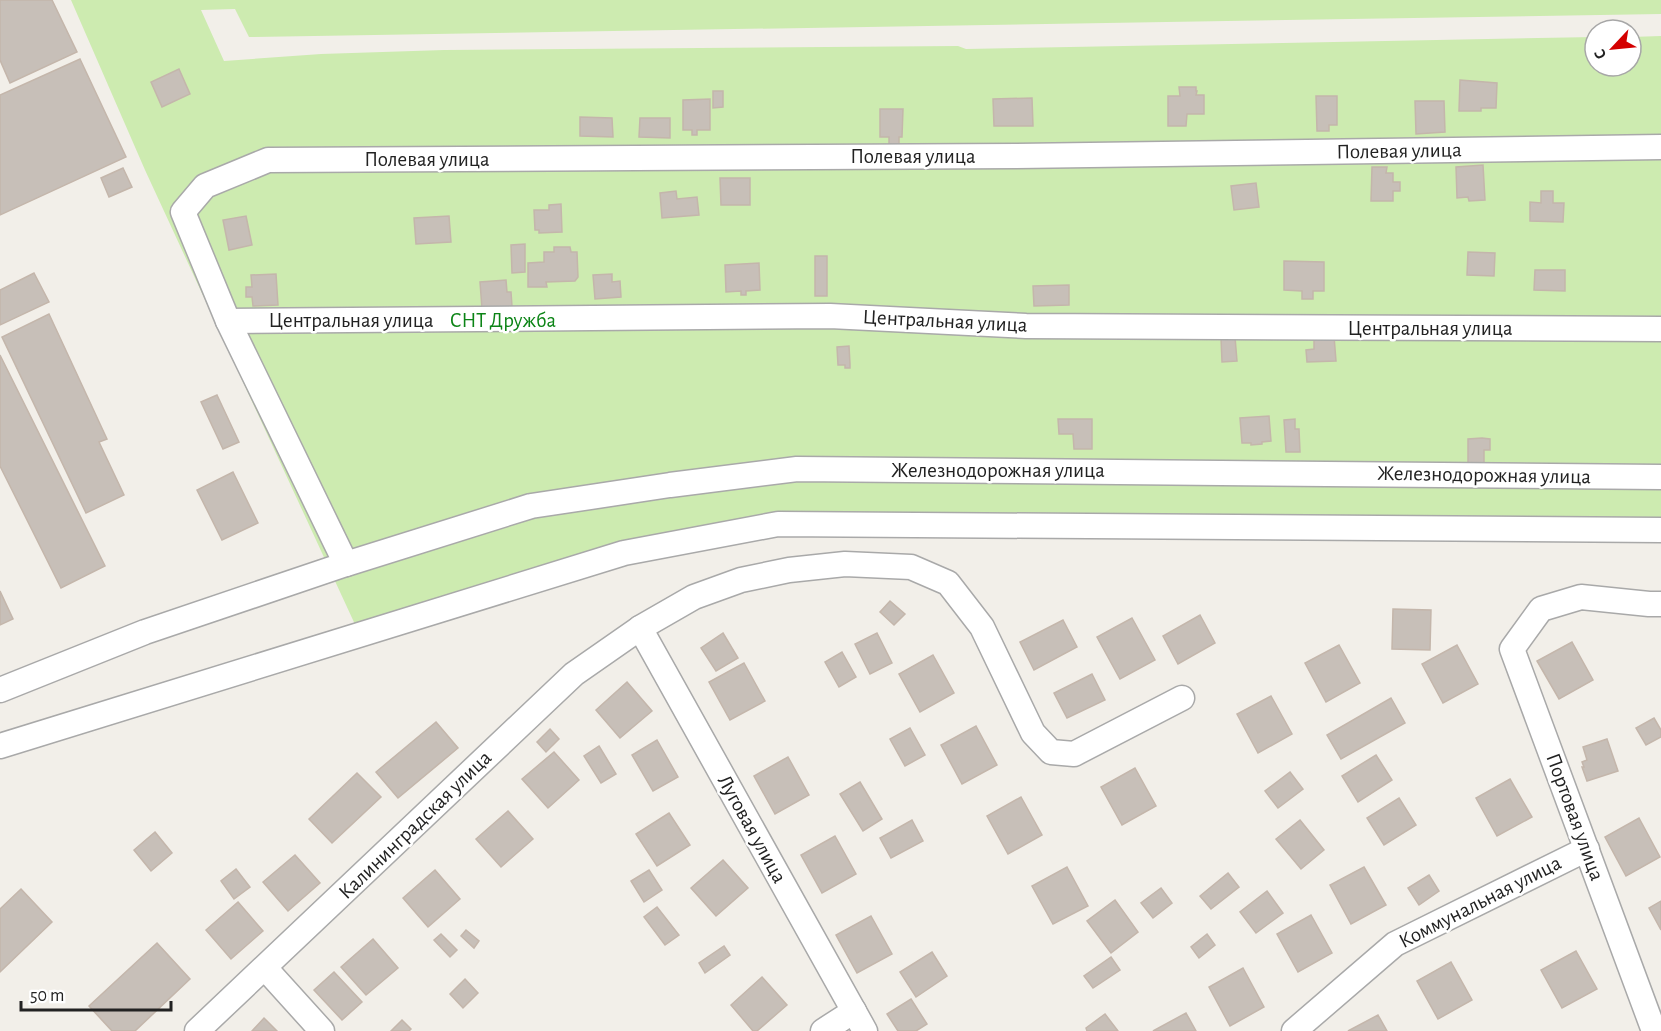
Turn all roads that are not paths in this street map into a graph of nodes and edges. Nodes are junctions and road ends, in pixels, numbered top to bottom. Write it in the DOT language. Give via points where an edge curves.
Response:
graph roads {
  1 [pos="1661,147"];
  2 [pos="228,321"];
  3 [pos="1661,329"];
  4 [pos="1661,477"];
  5 [pos="1661,530"];
  6 [pos="346,564"];
  7 [pos="1661,604"];
  8 [pos="640,628"];
  9 [pos="0,690"];
  10 [pos="1182,698"];
  11 [pos="0,746"];
  12 [pos="1587,849"];
  13 [pos="265,968"];
  14 [pos="860,1021"];
  15 [pos="197,1031"];
  16 [pos="322,1031"];
  17 [pos="823,1031"];
  18 [pos="1294,1031"];
  19 [pos="1654,1031"];
  1 -- 2 [label="street, Полевая улица" via="268,160 205,186 183,212"];
  2 -- 3 [label="street, Центральная улица" via="830,316 1026,326"];
  2 -- 6 [label="street"];
  4 -- 6 [label="street, Железнодорожная улица" via="797,469 531,506"];
  5 -- 11 [label="street" via="778,524 624,553"];
  6 -- 9 [label="street, Железнодорожная улица" via="145,632"];
  7 -- 12 [label="street, Портовая улица" via="1581,597 1541,609 1512,649"];
  8 -- 10 [label="street, Калининградская улица" via="694,597 741,580 845,564 911,567 948,584 982,627 1033,733 1051,752 1074,754"];
  8 -- 13 [label="street, Калининградская улица" via="574,674"];
  8 -- 14 [label="street, Луговая улица"];
  12 -- 18 [label="street, Коммунальная улица" via="1395,944"];
  12 -- 19 [label="street, Портовая улица"];
  13 -- 15 [label="street, Калининградская улица"];
  13 -- 16 [label="street"];
  14 -- 17 [label="street"];
}
